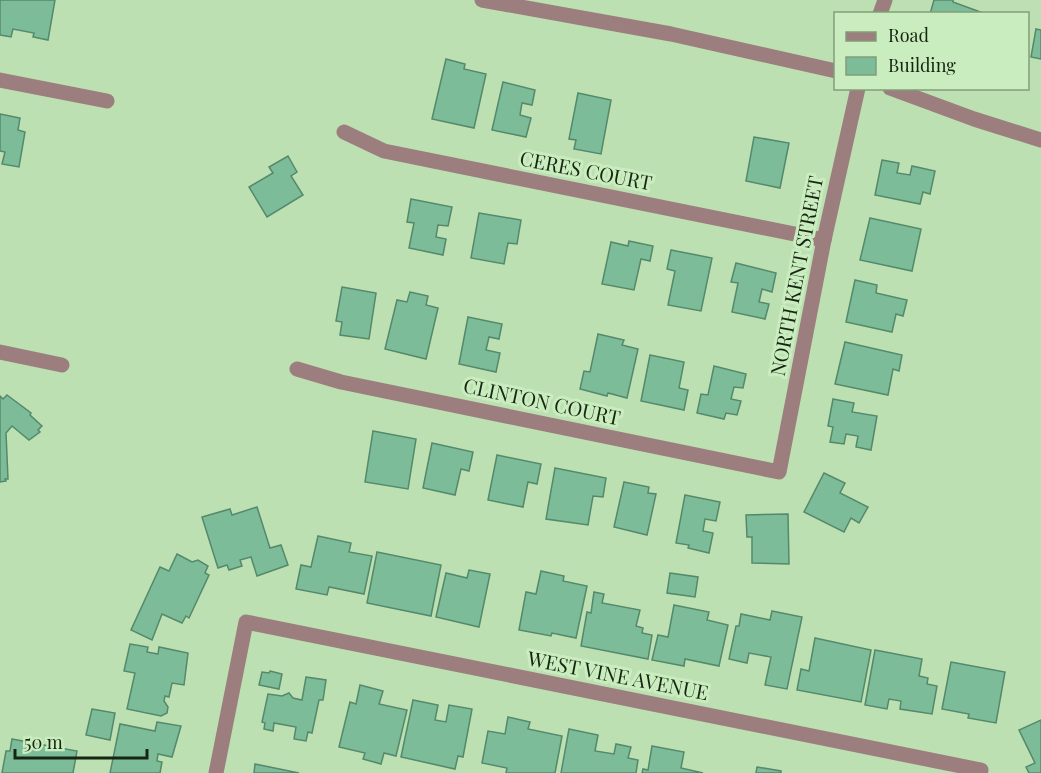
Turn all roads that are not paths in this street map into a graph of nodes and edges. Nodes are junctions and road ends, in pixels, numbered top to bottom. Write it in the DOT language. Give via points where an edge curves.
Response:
graph roads {
  1 [pos="482,0"];
  2 [pos="834,71"];
  3 [pos="0,80"];
  4 [pos="858,90"];
  5 [pos="895,90"];
  6 [pos="107,101"];
  7 [pos="344,132"];
  8 [pos="1041,140"];
  9 [pos="824,240"];
  10 [pos="0,352"];
  11 [pos="62,365"];
  12 [pos="297,369"];
  13 [pos="779,472"];
  14 [pos="980,771"];
  15 [pos="216,773"];
  1 -- 2 [label="street" via="671,34"];
  3 -- 6 [label="street"];
  4 -- 9 [label="street, NORTH KENT STREET"];
  5 -- 8 [label="street"];
  7 -- 9 [label="street, CERES COURT" via="384,151"];
  9 -- 13 [label="street, NORTH KENT STREET"];
  10 -- 11 [label="street"];
  12 -- 13 [label="street, CLINTON COURT" via="341,382"];
  14 -- 15 [label="street, WEST VINE AVENUE" via="246,622"];
}
